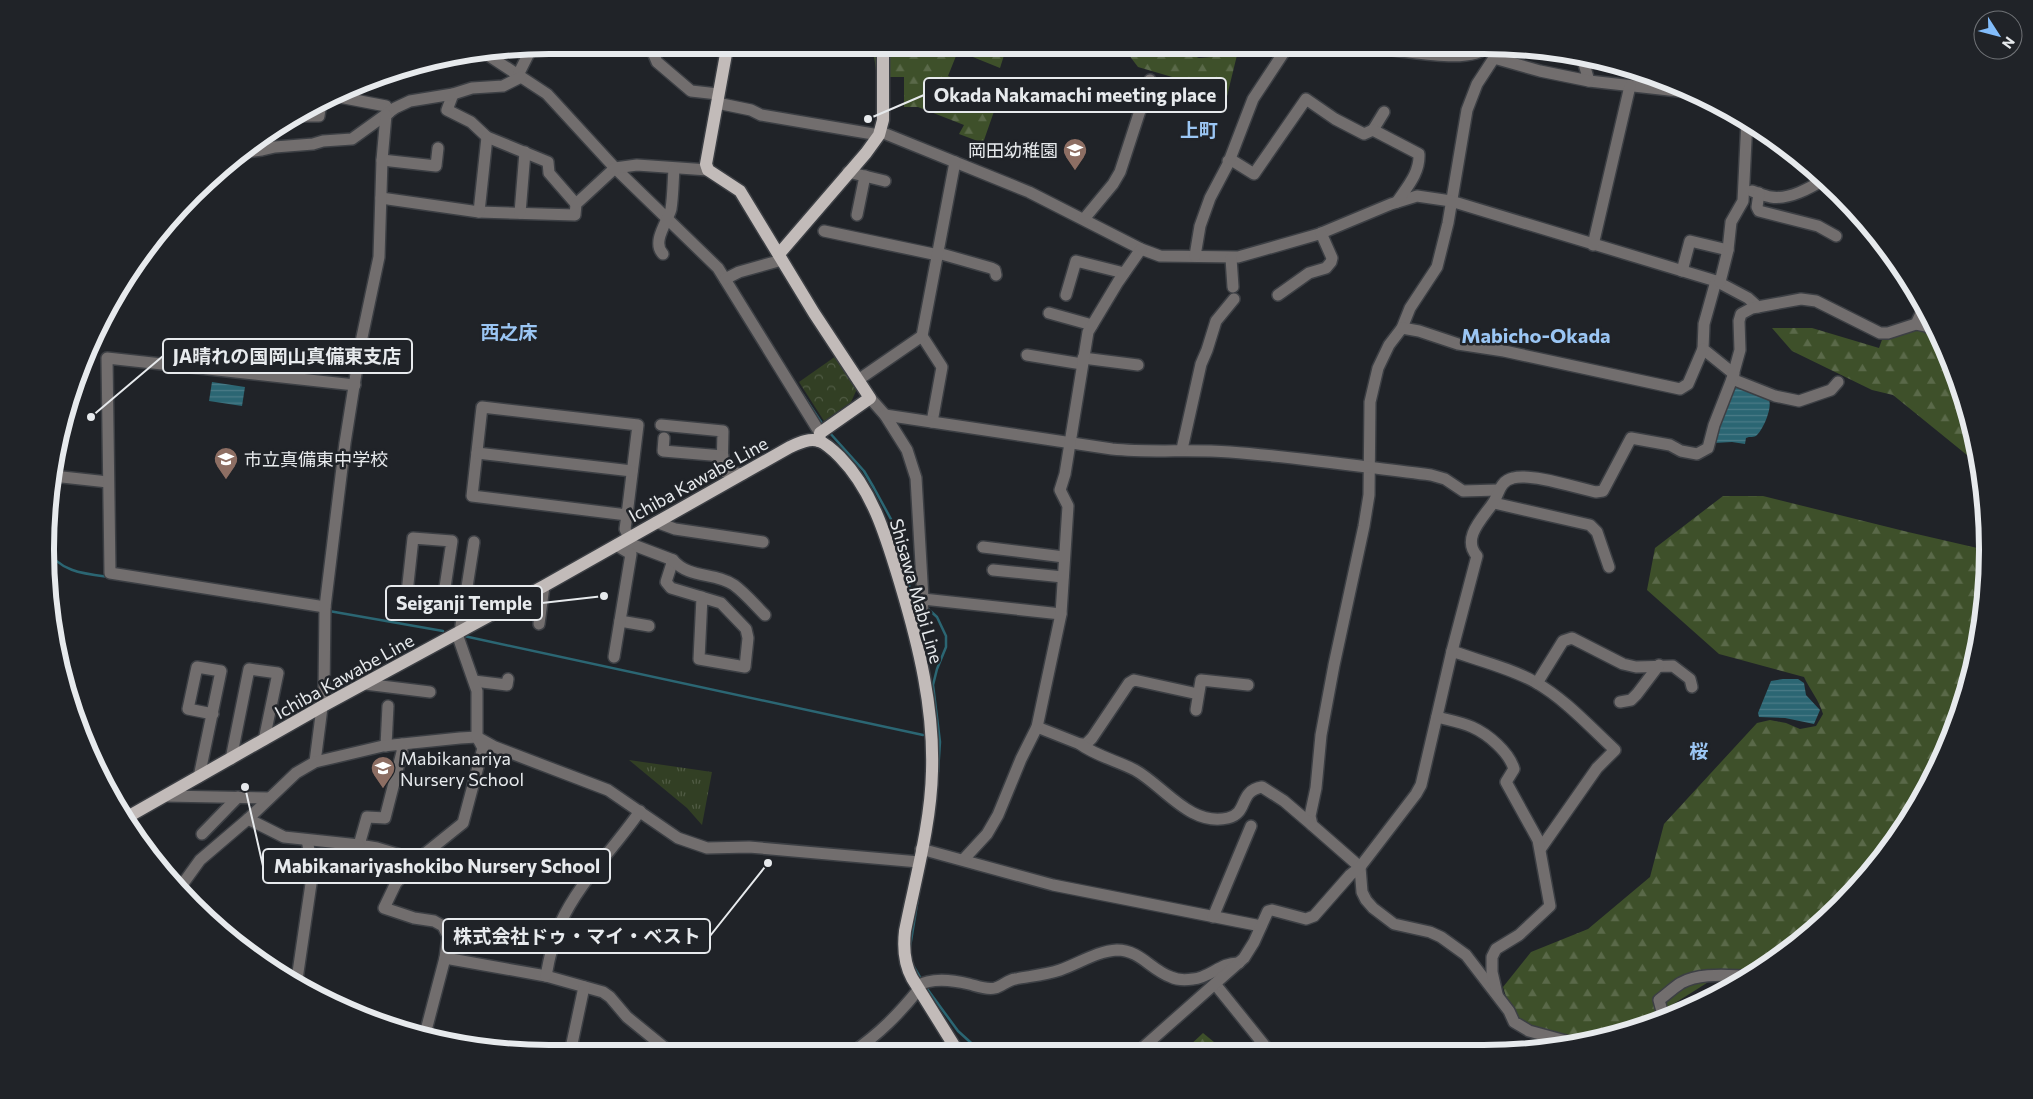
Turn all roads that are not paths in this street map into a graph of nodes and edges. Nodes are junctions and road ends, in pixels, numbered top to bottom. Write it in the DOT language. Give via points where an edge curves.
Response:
graph roads {
  1 [pos="654,54"];
  2 [pos="726,54"];
  3 [pos="884,54"];
  4 [pos="1283,54"];
  5 [pos="1433,54"];
  6 [pos="1476,54"];
  7 [pos="1496,54"];
  8 [pos="528,55"];
  9 [pos="492,57"];
  10 [pos="1494,58"];
  11 [pos="1584,64"];
  12 [pos="520,73"];
  13 [pos="1150,80"];
  14 [pos="1589,81"];
  15 [pos="1630,86"];
  16 [pos="1671,90"];
  17 [pos="453,94"];
  18 [pos="345,98"];
  19 [pos="717,98"];
  20 [pos="320,110"];
  21 [pos="1384,112"];
  22 [pos="388,114"];
  23 [pos="309,116"];
  24 [pos="1746,129"];
  25 [pos="1373,130"];
  26 [pos="880,134"];
  27 [pos="487,137"];
  28 [pos="438,148"];
  29 [pos="255,151"];
  30 [pos="525,152"];
  31 [pos="382,160"];
  32 [pos="1228,161"];
  33 [pos="955,162"];
  34 [pos="619,167"];
  35 [pos="674,168"];
  36 [pos="708,170"];
  37 [pos="848,172"];
  38 [pos="865,176"];
  39 [pos="885,181"];
  40 [pos="1817,184"];
  41 [pos="1743,188"];
  42 [pos="1759,193"];
  43 [pos="381,198"];
  44 [pos="1451,201"];
  45 [pos="1397,202"];
  46 [pos="576,204"];
  47 [pos="480,212"];
  48 [pos="520,213"];
  49 [pos="668,215"];
  50 [pos="857,215"];
  51 [pos="1084,219"];
  52 [pos="824,231"];
  53 [pos="1321,233"];
  54 [pos="1836,236"];
  55 [pos="1593,245"];
  56 [pos="1142,249"];
  57 [pos="1728,250"];
  58 [pos="663,254"];
  59 [pos="938,254"];
  60 [pos="1195,256"];
  61 [pos="780,257"];
  62 [pos="1231,258"];
  63 [pos="1682,271"];
  64 [pos="1124,273"];
  65 [pos="996,275"];
  66 [pos="728,278"];
  67 [pos="1718,282"];
  68 [pos="1233,286"];
  69 [pos="1066,295"];
  70 [pos="1278,295"];
  71 [pos="1234,300"];
  72 [pos="1758,307"];
  73 [pos="1049,313"];
  74 [pos="1920,315"];
  75 [pos="1916,324"];
  76 [pos="1092,325"];
  77 [pos="1926,326"];
  78 [pos="1402,328"];
  79 [pos="922,336"];
  80 [pos="1703,349"];
  81 [pos="1027,355"];
  82 [pos="1083,361"];
  83 [pos="1138,365"];
  84 [pos="1733,376"];
  85 [pos="858,380"];
  86 [pos="1838,382"];
  87 [pos="355,385"];
  88 [pos="870,398"];
  89 [pos="885,416"];
  90 [pos="932,422"];
  91 [pos="661,426"];
  92 [pos="820,437"];
  93 [pos="664,438"];
  94 [pos="1070,444"];
  95 [pos="1182,450"];
  96 [pos="477,453"];
  97 [pos="723,456"];
  98 [pos="1368,468"];
  99 [pos="632,471"];
  100 [pos="743,474"];
  101 [pos="59,477"];
  102 [pos="108,482"];
  103 [pos="1498,490"];
  104 [pos="1494,503"];
  105 [pos="626,515"];
  106 [pos="656,522"];
  107 [pos="622,541"];
  108 [pos="474,542"];
  109 [pos="763,542"];
  110 [pos="983,547"];
  111 [pos="1064,557"];
  112 [pos="673,560"];
  113 [pos="1609,567"];
  114 [pos="992,570"];
  115 [pos="1063,577"];
  116 [pos="544,586"];
  117 [pos="702,597"];
  118 [pos="922,603"];
  119 [pos="442,606"];
  120 [pos="325,607"];
  121 [pos="464,610"];
  122 [pos="1061,614"];
  123 [pos="765,615"];
  124 [pos="620,621"];
  125 [pos="539,624"];
  126 [pos="912,624"];
  127 [pos="649,626"];
  128 [pos="459,633"];
  129 [pos="1452,651"];
  130 [pos="614,657"];
  131 [pos="1659,665"];
  132 [pos="508,679"];
  133 [pos="474,682"];
  134 [pos="1537,683"];
  135 [pos="365,684"];
  136 [pos="1248,685"];
  137 [pos="1692,687"];
  138 [pos="430,692"];
  139 [pos="1198,694"];
  140 [pos="1620,702"];
  141 [pos="388,706"];
  142 [pos="321,708"];
  143 [pos="1196,710"];
  144 [pos="213,714"];
  145 [pos="1437,717"];
  146 [pos="1037,727"];
  147 [pos="477,737"];
  148 [pos="264,740"];
  149 [pos="402,744"];
  150 [pos="1080,744"];
  151 [pos="386,746"];
  152 [pos="231,759"];
  153 [pos="315,762"];
  154 [pos="199,777"];
  155 [pos="166,796"];
  156 [pos="238,797"];
  157 [pos="268,798"];
  158 [pos="640,811"];
  159 [pos="131,815"];
  160 [pos="248,819"];
  161 [pos="1312,825"];
  162 [pos="1252,826"];
  163 [pos="202,834"];
  164 [pos="307,840"];
  165 [pos="358,845"];
  166 [pos="1541,848"];
  167 [pos="925,850"];
  168 [pos="418,860"];
  169 [pos="963,860"];
  170 [pos="919,862"];
  171 [pos="1360,867"];
  172 [pos="183,883"];
  173 [pos="1213,917"];
  174 [pos="1261,926"];
  175 [pos="445,958"];
  176 [pos="1239,963"];
  177 [pos="297,976"];
  178 [pos="546,976"];
  179 [pos="1736,976"];
  180 [pos="1215,984"];
  181 [pos="920,985"];
  182 [pos="584,987"];
  183 [pos="1498,997"];
  184 [pos="1662,1012"];
  185 [pos="426,1029"];
  186 [pos="1559,1039"];
  187 [pos="572,1045"];
  188 [pos="661,1045"];
  189 [pos="863,1045"];
  190 [pos="954,1045"];
  191 [pos="1146,1045"];
  192 [pos="1263,1045"];
  1 -- 19 [label="street" via="657,62 691,91"];
  2 -- 19 [label="main road"];
  3 -- 26 [label="main road"];
  4 -- 32 [label="street" via="1253,99"];
  5 -- 6 [label="street"];
  7 -- 10 [label="street"];
  8 -- 12 [label="street"];
  9 -- 12 [label="street"];
  10 -- 14 [label="street"];
  10 -- 44 [label="street" via="1477,84 1467,110"];
  11 -- 14 [label="street"];
  12 -- 17 [label="street" via="503,86 472,88"];
  12 -- 34 [label="street" via="547,94"];
  13 -- 51 [label="street" via="1120,172 1114,184"];
  14 -- 15 [label="street"];
  15 -- 16 [label="street"];
  15 -- 55 [label="street"];
  17 -- 22 [label="street" via="410,100"];
  17 -- 27 [label="street" via="447,110 471,122"];
  18 -- 22 [label="street" via="386,106"];
  19 -- 26 [label="street" via="760,115"];
  19 -- 36 [label="main road" via="706,164"];
  20 -- 23 [label="street" via="319,116"];
  21 -- 25 [label="street"];
  22 -- 29 [label="street" via="352,139 323,140"];
  22 -- 31 [label="street"];
  24 -- 41 [label="street"];
  25 -- 32 [label="street" via="1364,134 1306,99 1254,174"];
  25 -- 45 [label="street" via="1419,154 1415,175"];
  26 -- 33 [label="street"];
  26 -- 37 [label="main road"];
  27 -- 30 [label="street"];
  27 -- 47 [label="street"];
  28 -- 31 [label="street" via="436,166"];
  30 -- 46 [label="street" via="548,162 549,173"];
  30 -- 48 [label="street"];
  31 -- 43 [label="street"];
  32 -- 60 [label="street" via="1200,226"];
  33 -- 51 [label="street"];
  33 -- 59 [label="street"];
  34 -- 35 [label="street"];
  34 -- 46 [label="street"];
  34 -- 49 [label="street"];
  35 -- 36 [label="street"];
  35 -- 49 [label="street"];
  36 -- 61 [label="main road" via="740,191"];
  37 -- 38 [label="street"];
  37 -- 61 [label="main road"];
  38 -- 39 [label="street"];
  38 -- 50 [label="street"];
  40 -- 42 [label="street" via="1783,198"];
  41 -- 42 [label="street"];
  41 -- 57 [label="street" via="1743,201 1731,222"];
  42 -- 54 [label="street" via="1759,211 1818,226"];
  43 -- 47 [label="street"];
  43 -- 87 [label="street" via="379,257"];
  44 -- 45 [label="street" via="1416,196"];
  44 -- 55 [label="street"];
  44 -- 78 [label="street" via="1437,268 1410,308"];
  45 -- 53 [label="street"];
  46 -- 48 [label="street" via="575,215"];
  47 -- 48 [label="street"];
  49 -- 58 [label="street" via="659,246"];
  49 -- 66 [label="street"];
  51 -- 56 [label="street"];
  52 -- 59 [label="street"];
  53 -- 62 [label="street" via="1263,252"];
  53 -- 70 [label="street" via="1332,262"];
  55 -- 63 [label="street"];
  56 -- 60 [label="street" via="1160,256"];
  56 -- 64 [label="street"];
  57 -- 63 [label="street" via="1690,241"];
  57 -- 67 [label="street"];
  59 -- 65 [label="street" via="991,268"];
  59 -- 79 [label="street"];
  60 -- 62 [label="street"];
  61 -- 66 [label="street"];
  61 -- 85 [label="main road"];
  62 -- 68 [label="street"];
  63 -- 67 [label="street"];
  64 -- 69 [label="street" via="1076,261"];
  64 -- 76 [label="street"];
  66 -- 92 [label="street"];
  67 -- 72 [label="street"];
  67 -- 80 [label="street" via="1704,324"];
  71 -- 95 [label="street" via="1216,321 1200,364"];
  72 -- 75 [label="street" via="1800,299 1816,301 1880,332 1888,333"];
  72 -- 84 [label="street" via="1741,314 1738,321 1740,350"];
  73 -- 76 [label="street"];
  74 -- 75 [label="street"];
  75 -- 77 [label="street"];
  76 -- 82 [label="street"];
  78 -- 80 [label="street" via="1458,344 1680,389 1688,384"];
  78 -- 98 [label="street" via="1378,368 1370,402"];
  79 -- 85 [label="street"];
  79 -- 90 [label="street" via="942,367"];
  80 -- 84 [label="street"];
  81 -- 82 [label="street"];
  82 -- 83 [label="street"];
  82 -- 94 [label="street"];
  84 -- 86 [label="street" via="1775,396 1799,401 1831,390"];
  84 -- 103 [label="street" via="1708,448 1703,452 1697,454 1631,438 1603,491 1524,477 1512,478"];
  85 -- 88 [label="main road"];
  87 -- 102 [label="street" via="107,358"];
  87 -- 120 [label="street"];
  88 -- 89 [label="street"];
  88 -- 92 [label="main road"];
  89 -- 90 [label="street"];
  89 -- 118 [label="street" via="907,450 916,478"];
  90 -- 94 [label="street"];
  91 -- 97 [label="street" via="723,431"];
  92 -- 100 [label="main road, Ichiba Kawabe Line" via="801,442"];
  92 -- 126 [label="main road, Shisawa Mabi Line" via="842,460 872,504 887,539"];
  93 -- 97 [label="street" via="663,451"];
  94 -- 95 [label="street" via="1137,452"];
  94 -- 111 [label="street" via="1060,490 1068,506"];
  95 -- 98 [label="street" via="1230,452"];
  96 -- 99 [label="street"];
  96 -- 99 [label="street" via="482,407 638,425"];
  96 -- 105 [label="street" via="472,496"];
  97 -- 100 [label="street" via="722,471"];
  98 -- 103 [label="street" via="1445,479 1463,490"];
  98 -- 161 [label="street" via="1369,495 1334,665 1310,816"];
  99 -- 105 [label="street"];
  100 -- 106 [label="main road, Ichiba Kawabe Line"];
  101 -- 102 [label="street"];
  102 -- 120 [label="street" via="110,573"];
  103 -- 104 [label="street"];
  104 -- 113 [label="street" via="1590,525 1596,532"];
  104 -- 129 [label="street" via="1474,530 1470,542 1477,556"];
  105 -- 107 [label="street"];
  106 -- 107 [label="main road, Ichiba Kawabe Line"];
  106 -- 109 [label="street" via="674,529"];
  107 -- 112 [label="street"];
  107 -- 116 [label="main road, Ichiba Kawabe Line"];
  107 -- 124 [label="street" via="631,554"];
  108 -- 121 [label="street"];
  110 -- 111 [label="street"];
  111 -- 115 [label="street"];
  112 -- 117 [label="street" via="666,582 671,588"];
  112 -- 123 [label="street" via="689,572 733,584"];
  114 -- 115 [label="street"];
  115 -- 122 [label="street"];
  116 -- 125 [label="street"];
  116 -- 128 [label="main road, Ichiba Kawabe Line"];
  117 -- 117 [label="street" via="721,603 746,629 745,668 699,659"];
  118 -- 122 [label="street"];
  118 -- 126 [label="street"];
  119 -- 119 [label="street" via="406,602 413,538 452,541"];
  119 -- 121 [label="street"];
  120 -- 142 [label="street"];
  121 -- 128 [label="street"];
  122 -- 146 [label="street"];
  124 -- 127 [label="street"];
  124 -- 130 [label="street"];
  126 -- 167 [label="main road, Shisawa Mabi Line" via="932,740"];
  128 -- 133 [label="street"];
  128 -- 135 [label="main road, Ichiba Kawabe Line"];
  129 -- 134 [label="street" via="1514,671"];
  129 -- 145 [label="street"];
  131 -- 134 [label="street" via="1636,667 1624,664 1572,638 1563,641"];
  131 -- 137 [label="street" via="1674,666 1690,679"];
  131 -- 140 [label="street" via="1631,700"];
  132 -- 133 [label="street" via="507,685"];
  133 -- 147 [label="street" via="477,691"];
  134 -- 166 [label="street" via="1615,750 1597,768"];
  135 -- 138 [label="street"];
  135 -- 142 [label="main road, Ichiba Kawabe Line"];
  136 -- 139 [label="street" via="1201,680"];
  139 -- 143 [label="street"];
  139 -- 150 [label="street" via="1134,680 1092,738 1086,744"];
  141 -- 151 [label="street"];
  142 -- 148 [label="main road, Ichiba Kawabe Line"];
  142 -- 153 [label="street"];
  144 -- 154 [label="street"];
  145 -- 166 [label="street" via="1472,727 1491,739 1505,754 1514,769 1506,782"];
  145 -- 171 [label="street" via="1421,786"];
  146 -- 150 [label="street"];
  146 -- 169 [label="street" via="998,815 987,834"];
  147 -- 149 [label="street"];
  147 -- 158 [label="street" via="495,747 608,790"];
  147 -- 168 [label="street" via="483,748 462,823"];
  148 -- 152 [label="main road, Ichiba Kawabe Line"];
  148 -- 152 [label="street" via="278,672 249,669"];
  149 -- 151 [label="street"];
  149 -- 165 [label="street" via="385,818 367,817"];
  150 -- 161 [label="street" via="1137,772 1170,798 1204,817 1217,820 1230,817 1240,810 1247,793 1262,787"];
  151 -- 153 [label="street"];
  152 -- 154 [label="main road, Ichiba Kawabe Line"];
  153 -- 157 [label="street" via="296,773"];
  154 -- 155 [label="main road, Ichiba Kawabe Line"];
  155 -- 156 [label="street"];
  155 -- 159 [label="main road, Ichiba Kawabe Line"];
  156 -- 157 [label="street"];
  156 -- 163 [label="street"];
  157 -- 160 [label="street"];
  158 -- 170 [label="street" via="678,838 706,848 749,847"];
  158 -- 178 [label="street" via="590,875 560,924"];
  160 -- 164 [label="street" via="284,837"];
  160 -- 172 [label="street" via="200,860"];
  161 -- 171 [label="street"];
  162 -- 173 [label="street"];
  164 -- 165 [label="street"];
  164 -- 177 [label="street" via="313,870"];
  165 -- 168 [label="street"];
  166 -- 183 [label="street" via="1550,906 1519,935 1496,949 1492,957 1492,972"];
  167 -- 169 [label="street"];
  167 -- 170 [label="main road, Shisawa Mabi Line"];
  168 -- 175 [label="street" via="396,883 384,908 443,926 448,936"];
  169 -- 173 [label="street" via="1053,885"];
  170 -- 181 [label="main road, Shisawa Mabi Line" via="904,943 908,970"];
  171 -- 174 [label="street" via="1314,916 1306,919 1268,910"];
  171 -- 183 [label="street" via="1362,892 1373,908 1394,924 1441,937 1466,955"];
  173 -- 174 [label="street"];
  174 -- 176 [label="street"];
  175 -- 178 [label="street"];
  175 -- 185 [label="street"];
  176 -- 180 [label="street"];
  176 -- 181 [label="street" via="1222,966 1196,979 1172,978 1141,957 1118,950 1046,975 1013,979 995,988 931,980"];
  178 -- 182 [label="street"];
  179 -- 184 [label="street" via="1711,976 1682,983 1659,1000"];
  180 -- 191 [label="street"];
  180 -- 192 [label="street"];
  181 -- 189 [label="street" via="882,1031"];
  181 -- 190 [label="main road, Shisawa Mabi Line"];
  182 -- 187 [label="street"];
  182 -- 188 [label="street" via="610,997 627,1017"];
  183 -- 186 [label="street" via="1514,1022 1529,1031"];
}
